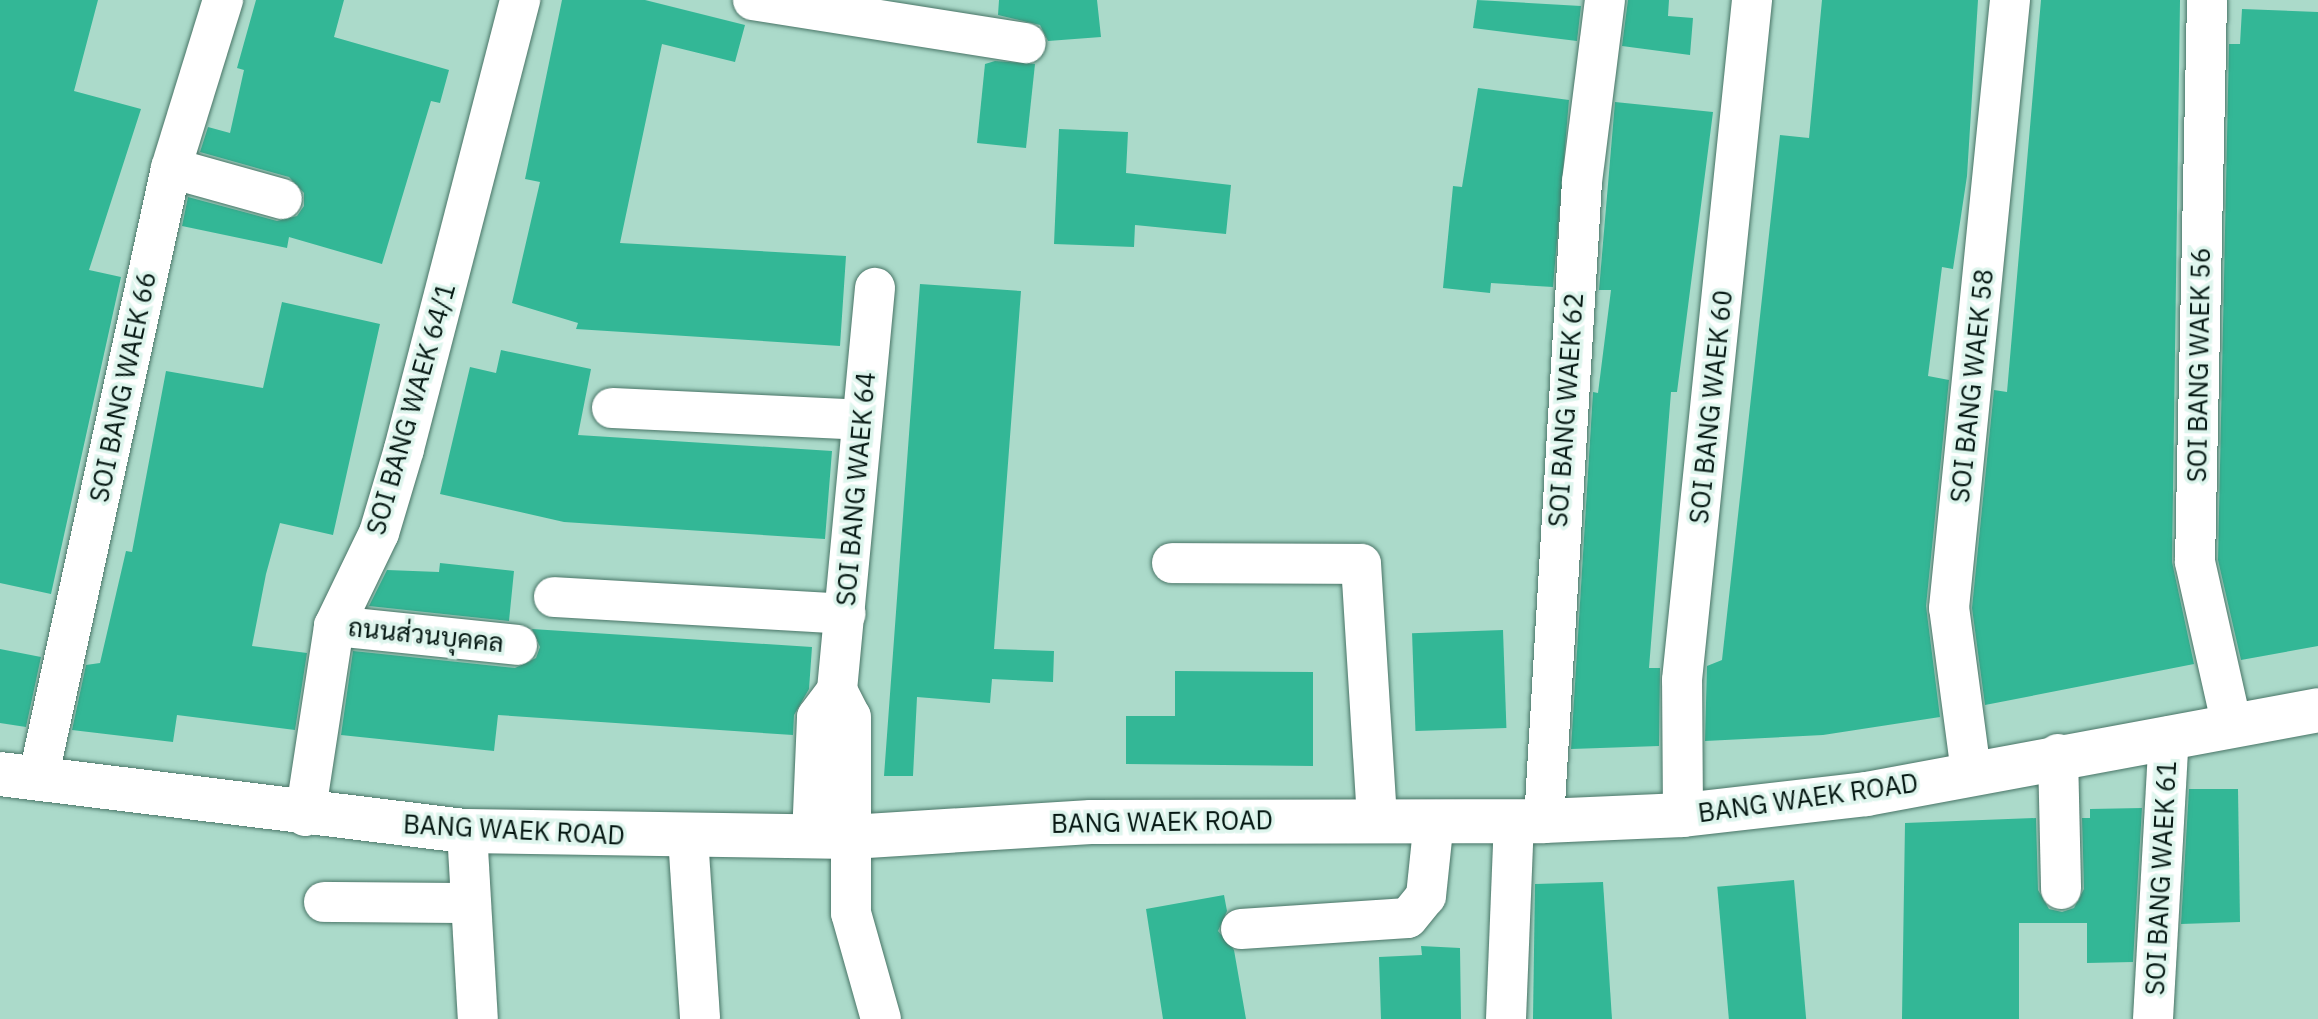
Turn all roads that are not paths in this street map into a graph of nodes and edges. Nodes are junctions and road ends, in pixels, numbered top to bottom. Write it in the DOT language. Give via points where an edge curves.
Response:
graph roads {
  1 [pos="223,0"];
  2 [pos="520,0"];
  3 [pos="1605,0"];
  4 [pos="1752,0"];
  5 [pos="2010,0"];
  6 [pos="2207,0"];
  7 [pos="770,4"];
  8 [pos="1026,43"];
  9 [pos="171,168"];
  10 [pos="282,199"];
  11 [pos="875,288"];
  12 [pos="612,408"];
  13 [pos="862,420"];
  14 [pos="1172,563"];
  15 [pos="554,597"];
  16 [pos="846,614"];
  17 [pos="334,626"];
  18 [pos="517,645"];
  19 [pos="2318,710"];
  20 [pos="2232,726"];
  21 [pos="2169,736"];
  22 [pos="2058,754"];
  23 [pos="1971,772"];
  24 [pos="19,777"];
  25 [pos="1683,815"];
  26 [pos="305,816"];
  27 [pos="1377,820"];
  28 [pos="1434,820"];
  29 [pos="1529,822"];
  30 [pos="467,831"];
  31 [pos="688,837"];
  32 [pos="831,837"];
  33 [pos="2061,889"];
  34 [pos="324,902"];
  35 [pos="471,903"];
  36 [pos="1241,929"];
  37 [pos="478,1019"];
  38 [pos="700,1019"];
  39 [pos="881,1019"];
  40 [pos="1506,1019"];
  41 [pos="2153,1019"];
  1 -- 9 [label="street, SOI BANG WAEK 66"];
  2 -- 17 [label="street, SOI BANG WAEK 64/1" via="404,449 379,533"];
  3 -- 29 [label="street, SOI BANG WAEK 62" via="1582,182"];
  4 -- 25 [label="street, SOI BANG WAEK 60" via="1682,680"];
  5 -- 23 [label="street, SOI BANG WAEK 58" via="1949,608"];
  6 -- 20 [label="street, SOI BANG WAEK 56" via="2195,562"];
  7 -- 8 [label="street"];
  9 -- 10 [label="street"];
  9 -- 24 [label="street, SOI BANG WAEK 66"];
  11 -- 13 [label="street, SOI BANG WAEK 64"];
  12 -- 13 [label="street"];
  13 -- 16 [label="street, SOI BANG WAEK 64"];
  14 -- 27 [label="street" via="1361,564"];
  15 -- 16 [label="street"];
  16 -- 32 [label="street, SOI BANG WAEK 64" via="837,690 817,717"];
  17 -- 18 [label="street, ถนนส่วนบุคคล"];
  17 -- 26 [label="street, SOI BANG WAEK 64/1"];
  19 -- 20 [label="main road, BANG WAEK ROAD"];
  20 -- 21 [label="main road, BANG WAEK ROAD"];
  21 -- 22 [label="main road, BANG WAEK ROAD"];
  21 -- 41 [label="street, SOI BANG WAEK 61"];
  22 -- 23 [label="main road, BANG WAEK ROAD"];
  22 -- 33 [label="street"];
  23 -- 25 [label="main road, BANG WAEK ROAD" via="1866,794"];
  24 -- 26 [label="main road, BANG WAEK ROAD"];
  25 -- 29 [label="main road, BANG WAEK ROAD"];
  26 -- 30 [label="main road, BANG WAEK ROAD"];
  27 -- 28 [label="main road, BANG WAEK ROAD"];
  27 -- 32 [label="main road, BANG WAEK ROAD" via="1091,822"];
  28 -- 29 [label="main road, BANG WAEK ROAD"];
  28 -- 36 [label="street" via="1426,896 1408,918"];
  29 -- 40 [label="street, SOI BANG WAEK 62"];
  30 -- 31 [label="main road, BANG WAEK ROAD"];
  30 -- 35 [label="street"];
  31 -- 32 [label="main road, BANG WAEK ROAD"];
  31 -- 38 [label="street"];
  32 -- 39 [label="street, SOI BANG WAEK 64"];
  34 -- 35 [label="street"];
  35 -- 37 [label="street"];
}
